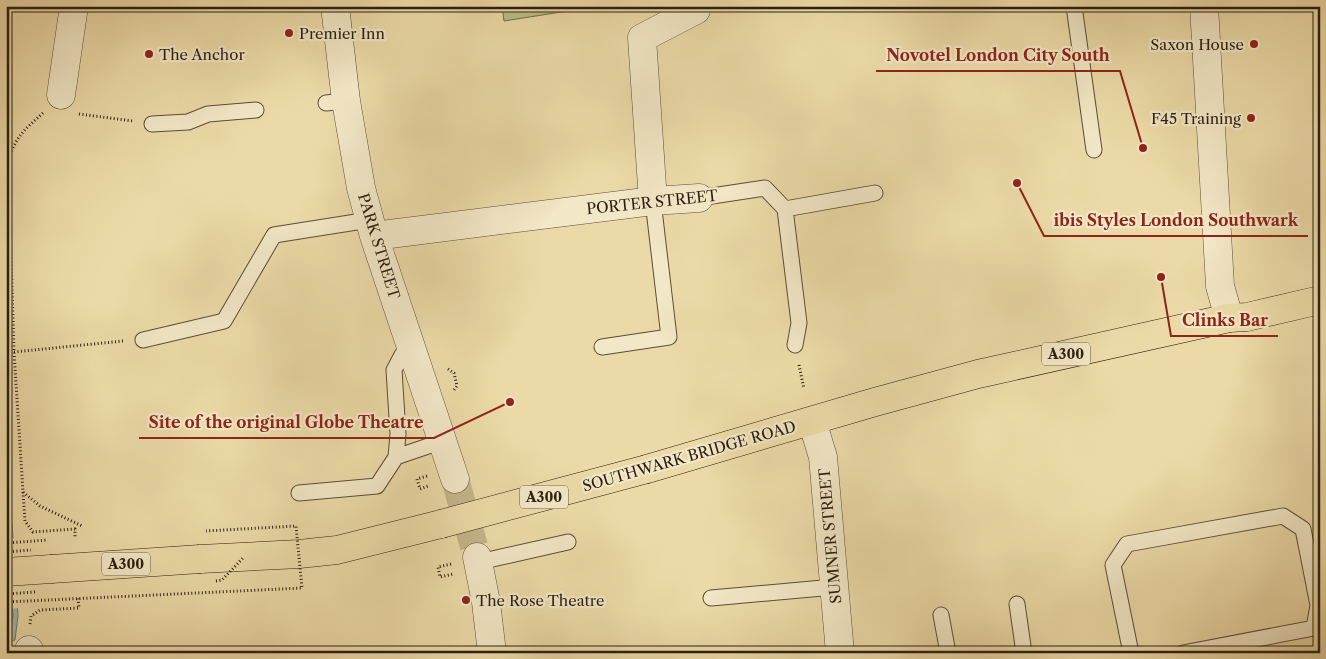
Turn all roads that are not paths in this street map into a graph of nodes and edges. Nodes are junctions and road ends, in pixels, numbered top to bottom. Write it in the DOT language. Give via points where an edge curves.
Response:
graph roads {
  1 [pos="74,6"];
  2 [pos="335,6"];
  3 [pos="1074,6"];
  4 [pos="1204,6"];
  5 [pos="697,8"];
  6 [pos="61,95"];
  7 [pos="256,110"];
  8 [pos="152,124"];
  9 [pos="1094,150"];
  10 [pos="875,193"];
  11 [pos="700,198"];
  12 [pos="653,201"];
  13 [pos="786,209"];
  14 [pos="372,228"];
  15 [pos="1320,300"];
  16 [pos="1229,318"];
  17 [pos="143,340"];
  18 [pos="410,344"];
  19 [pos="602,347"];
  20 [pos="796,352"];
  21 [pos="812,422"];
  22 [pos="443,441"];
  23 [pos="396,457"];
  24 [pos="442,482"];
  25 [pos="299,493"];
  26 [pos="568,542"];
  27 [pos="470,561"];
  28 [pos="1316,571"];
  29 [pos="6,572"];
  30 [pos="834,588"];
  31 [pos="711,598"];
  32 [pos="1017,604"];
  33 [pos="941,615"];
  34 [pos="492,653"];
  35 [pos="840,653"];
  36 [pos="948,653"];
  37 [pos="1024,653"];
  38 [pos="1131,653"];
  39 [pos="1183,653"];
  1 -- 6 [label="street"];
  2 -- 14 [label="street, PARK STREET" via="336,102"];
  3 -- 9 [label="lane"];
  4 -- 16 [label="street" via="1220,286"];
  5 -- 12 [label="street" via="642,38"];
  7 -- 8 [label="lane" via="208,114 188,122"];
  10 -- 13 [label="lane"];
  11 -- 12 [label="street, PORTER STREET"];
  11 -- 13 [label="lane, PORTER STREET" via="765,188"];
  12 -- 14 [label="street, PORTER STREET"];
  12 -- 19 [label="lane" via="669,337"];
  13 -- 20 [label="lane" via="799,322"];
  14 -- 17 [label="lane" via="274,235 224,321"];
  14 -- 18 [label="street, PARK STREET"];
  15 -- 16 [label="main road, SOUTHWARK BRIDGE ROAD / A300" via="1247,317"];
  16 -- 21 [label="main road, SOUTHWARK BRIDGE ROAD / A300" via="978,374"];
  18 -- 22 [label="street, PARK STREET"];
  18 -- 23 [label="lane" via="394,370 398,434"];
  21 -- 29 [label="main road, SOUTHWARK BRIDGE ROAD / A300, bridge" via="337,550"];
  21 -- 30 [label="street, SUMNER STREET" via="823,457"];
  22 -- 23 [label="lane"];
  22 -- 24 [label="street, PARK STREET"];
  23 -- 25 [label="lane" via="377,486"];
  26 -- 27 [label="lane"];
  27 -- 34 [label="street"];
  28 -- 38 [label="lane" via="1303,529 1283,516 1128,544 1113,565"];
  28 -- 39 [label="lane" via="1318,605 1314,628"];
  30 -- 31 [label="lane"];
  30 -- 35 [label="street, SUMNER STREET"];
  32 -- 37 [label="lane"];
  33 -- 36 [label="lane"];
}
